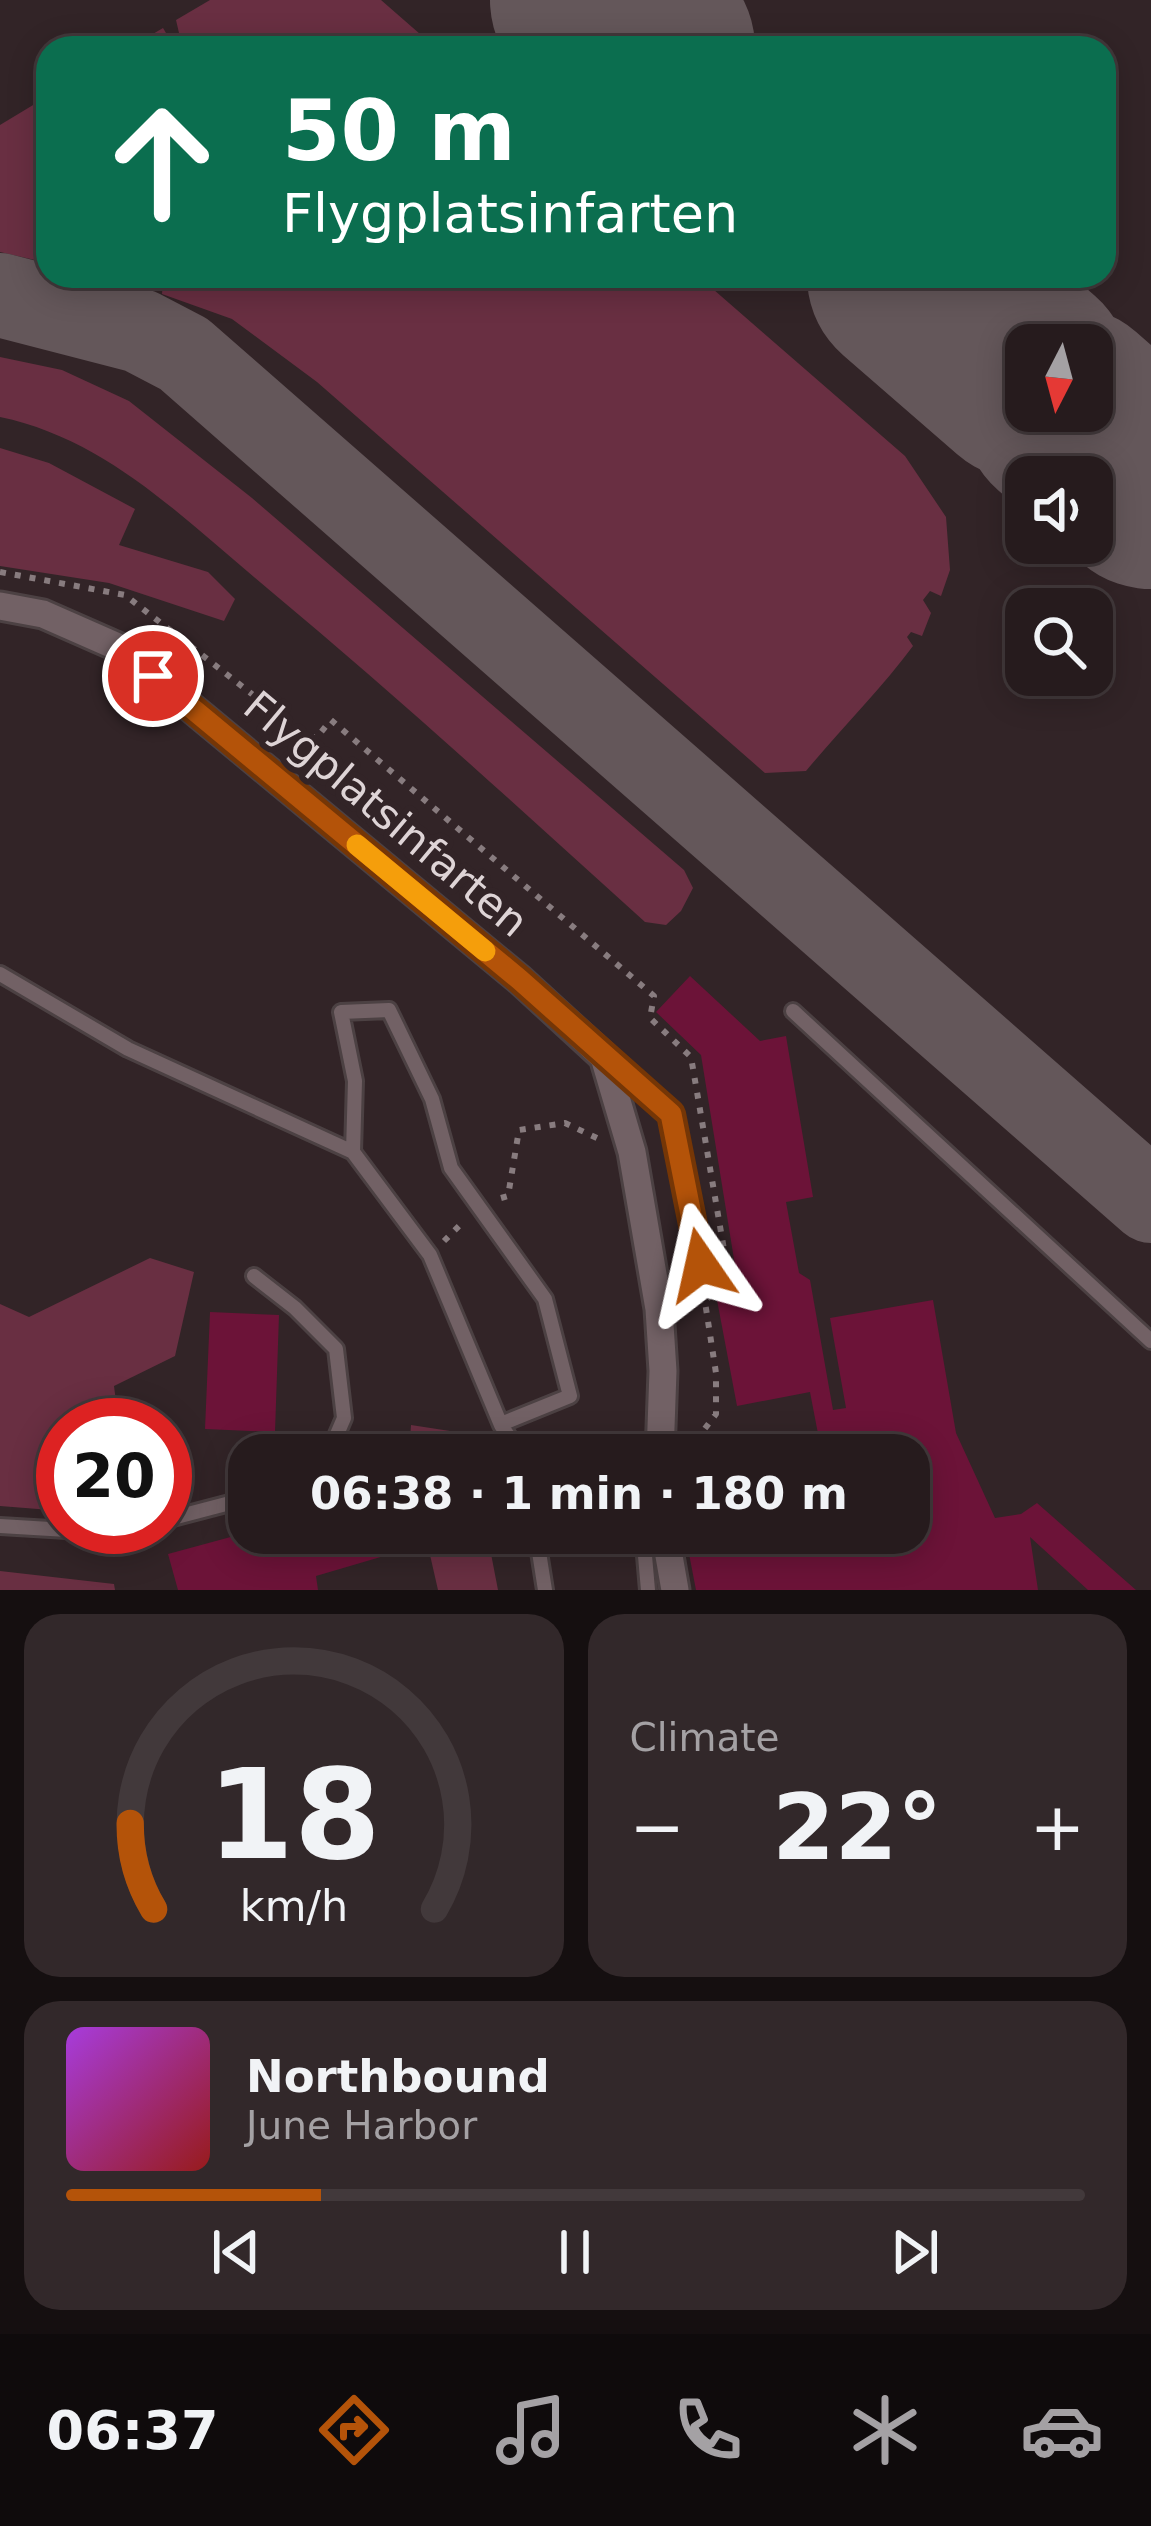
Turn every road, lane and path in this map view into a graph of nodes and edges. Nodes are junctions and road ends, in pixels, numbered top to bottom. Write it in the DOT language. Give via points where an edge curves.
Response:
graph roads {
  1 [pos="0,572"];
  2 [pos="0,606"];
  3 [pos="307,737"];
  4 [pos="0,974"];
  5 [pos="793,1011"];
  6 [pos="604,1057"];
  7 [pos="353,1152"];
  8 [pos="632,1152"];
  9 [pos="480,1205"];
  10 [pos="430,1256"];
  11 [pos="254,1276"];
  12 [pos="659,1310"];
  13 [pos="1151,1341"];
  14 [pos="501,1424"];
  15 [pos="337,1434"];
  16 [pos="507,1434"];
  17 [pos="659,1434"];
  18 [pos="228,1504"];
  19 [pos="192,1513"];
  20 [pos="0,1526"];
  21 [pos="36,1528"];
  22 [pos="539,1554"];
  23 [pos="645,1554"];
  24 [pos="669,1554"];
  25 [pos="682,1554"];
  26 [pos="545,1590"];
  27 [pos="648,1590"];
  28 [pos="675,1590"];
  29 [pos="688,1590"];
  1 -- 3 [label="path" via="125,595"];
  2 -- 6 [label="street, Flygplatsinfarten" via="43,614 118,647"];
  4 -- 7 [label="lane" via="128,1049"];
  5 -- 13 [label="lane"];
  6 -- 8 [label="street"];
  6 -- 12 [label="lane" via="671,1114 701,1265"];
  7 -- 9 [label="lane" via="356,1081 341,1012 389,1010 432,1099 451,1168"];
  7 -- 10 [label="lane"];
  8 -- 9 [label="path" via="566,1123 520,1130 508,1196"];
  8 -- 12 [label="street"];
  9 -- 10 [label="path"];
  9 -- 14 [label="lane" via="545,1299 570,1396"];
  10 -- 14 [label="lane"];
  11 -- 15 [label="lane" via="336,1349 344,1418"];
  12 -- 17 [label="street"];
  14 -- 16 [label="lane"];
  18 -- 19 [label="lane"];
  20 -- 21 [label="lane"];
  22 -- 26 [label="lane"];
  23 -- 27 [label="lane"];
  24 -- 28 [label="street"];
  25 -- 29 [label="lane"];
}
